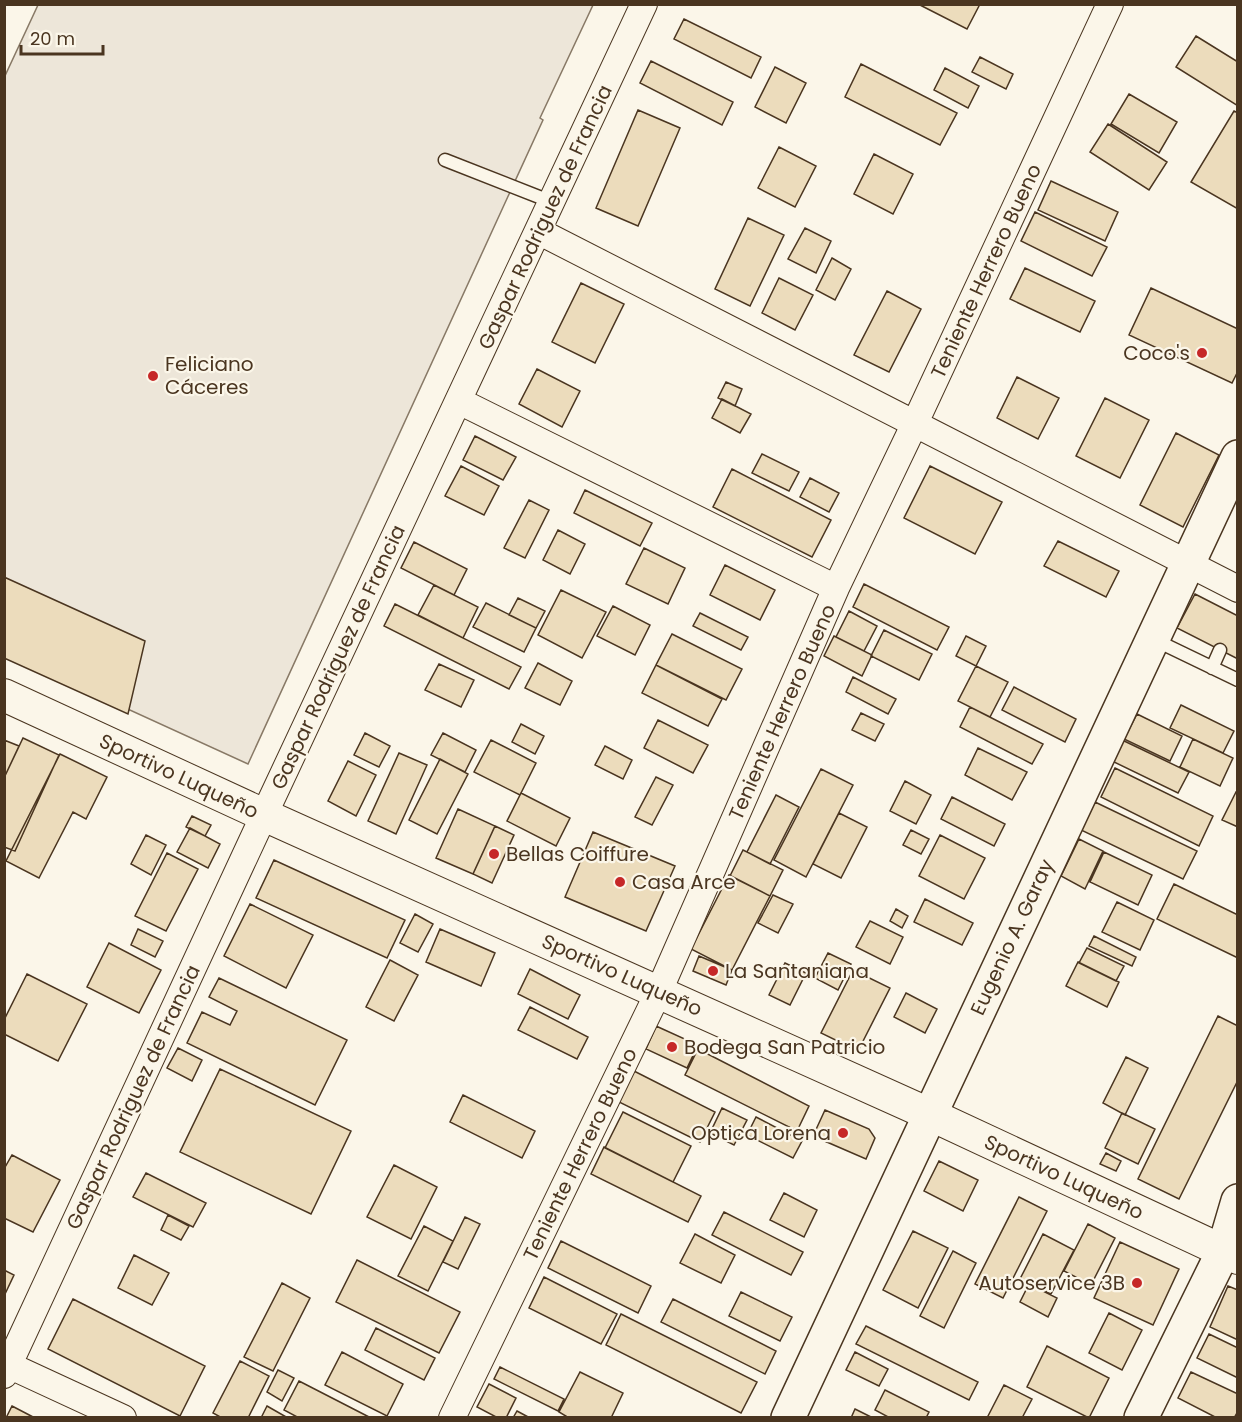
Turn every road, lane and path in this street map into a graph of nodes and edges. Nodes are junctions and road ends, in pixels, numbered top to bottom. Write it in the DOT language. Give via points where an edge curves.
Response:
graph roads {
  1 [pos="644,4"];
  2 [pos="1110,4"];
  3 [pos="445,160"];
  4 [pos="552,202"];
  5 [pos="538,231"];
  6 [pos="459,400"];
  7 [pos="915,423"];
  8 [pos="1238,457"];
  9 [pos="1187,563"];
  10 [pos="836,588"];
  11 [pos="1238,589"];
  12 [pos="1151,638"];
  13 [pos="1220,650"];
  14 [pos="1212,668"];
  15 [pos="1238,680"];
  16 [pos="4,695"];
  17 [pos="264,815"];
  18 [pos="659,991"];
  19 [pos="929,1114"];
  20 [pos="1238,1201"];
  21 [pos="1230,1255"];
  22 [pos="6,1368"];
  23 [pos="123,1418"];
  24 [pos="452,1418"];
  25 [pos="788,1418"];
  26 [pos="1141,1418"];
  1 -- 4 [label="street, Gaspar Rodriguez de Francia"];
  2 -- 7 [label="street, Teniente Herrero Bueno"];
  3 -- 4 [label="lane"];
  4 -- 5 [label="street, Gaspar Rodriguez de Francia"];
  5 -- 6 [label="street, Gaspar Rodriguez de Francia"];
  5 -- 7 [label="street"];
  6 -- 10 [label="street"];
  6 -- 17 [label="street, Gaspar Rodriguez de Francia"];
  7 -- 9 [label="street"];
  7 -- 10 [label="street, Teniente Herrero Bueno"];
  8 -- 9 [label="main road, Eugenio A. Garay"];
  9 -- 11 [label="street"];
  9 -- 12 [label="main road, Eugenio A. Garay"];
  10 -- 18 [label="street, Teniente Herrero Bueno"];
  12 -- 14 [label="lane"];
  12 -- 19 [label="main road, Eugenio A. Garay"];
  13 -- 14 [label="lane"];
  14 -- 15 [label="lane"];
  16 -- 17 [label="street, Sportivo Luqueño"];
  17 -- 18 [label="street, Sportivo Luqueño"];
  17 -- 22 [label="street, Gaspar Rodriguez de Francia"];
  18 -- 19 [label="street, Sportivo Luqueño"];
  18 -- 24 [label="street, Teniente Herrero Bueno"];
  19 -- 21 [label="street, Sportivo Luqueño"];
  19 -- 25 [label="main road, Eugenio A. Garay"];
  20 -- 21 [label="main road"];
  21 -- 26 [label="main road"];
  22 -- 23 [label="street"];
}
